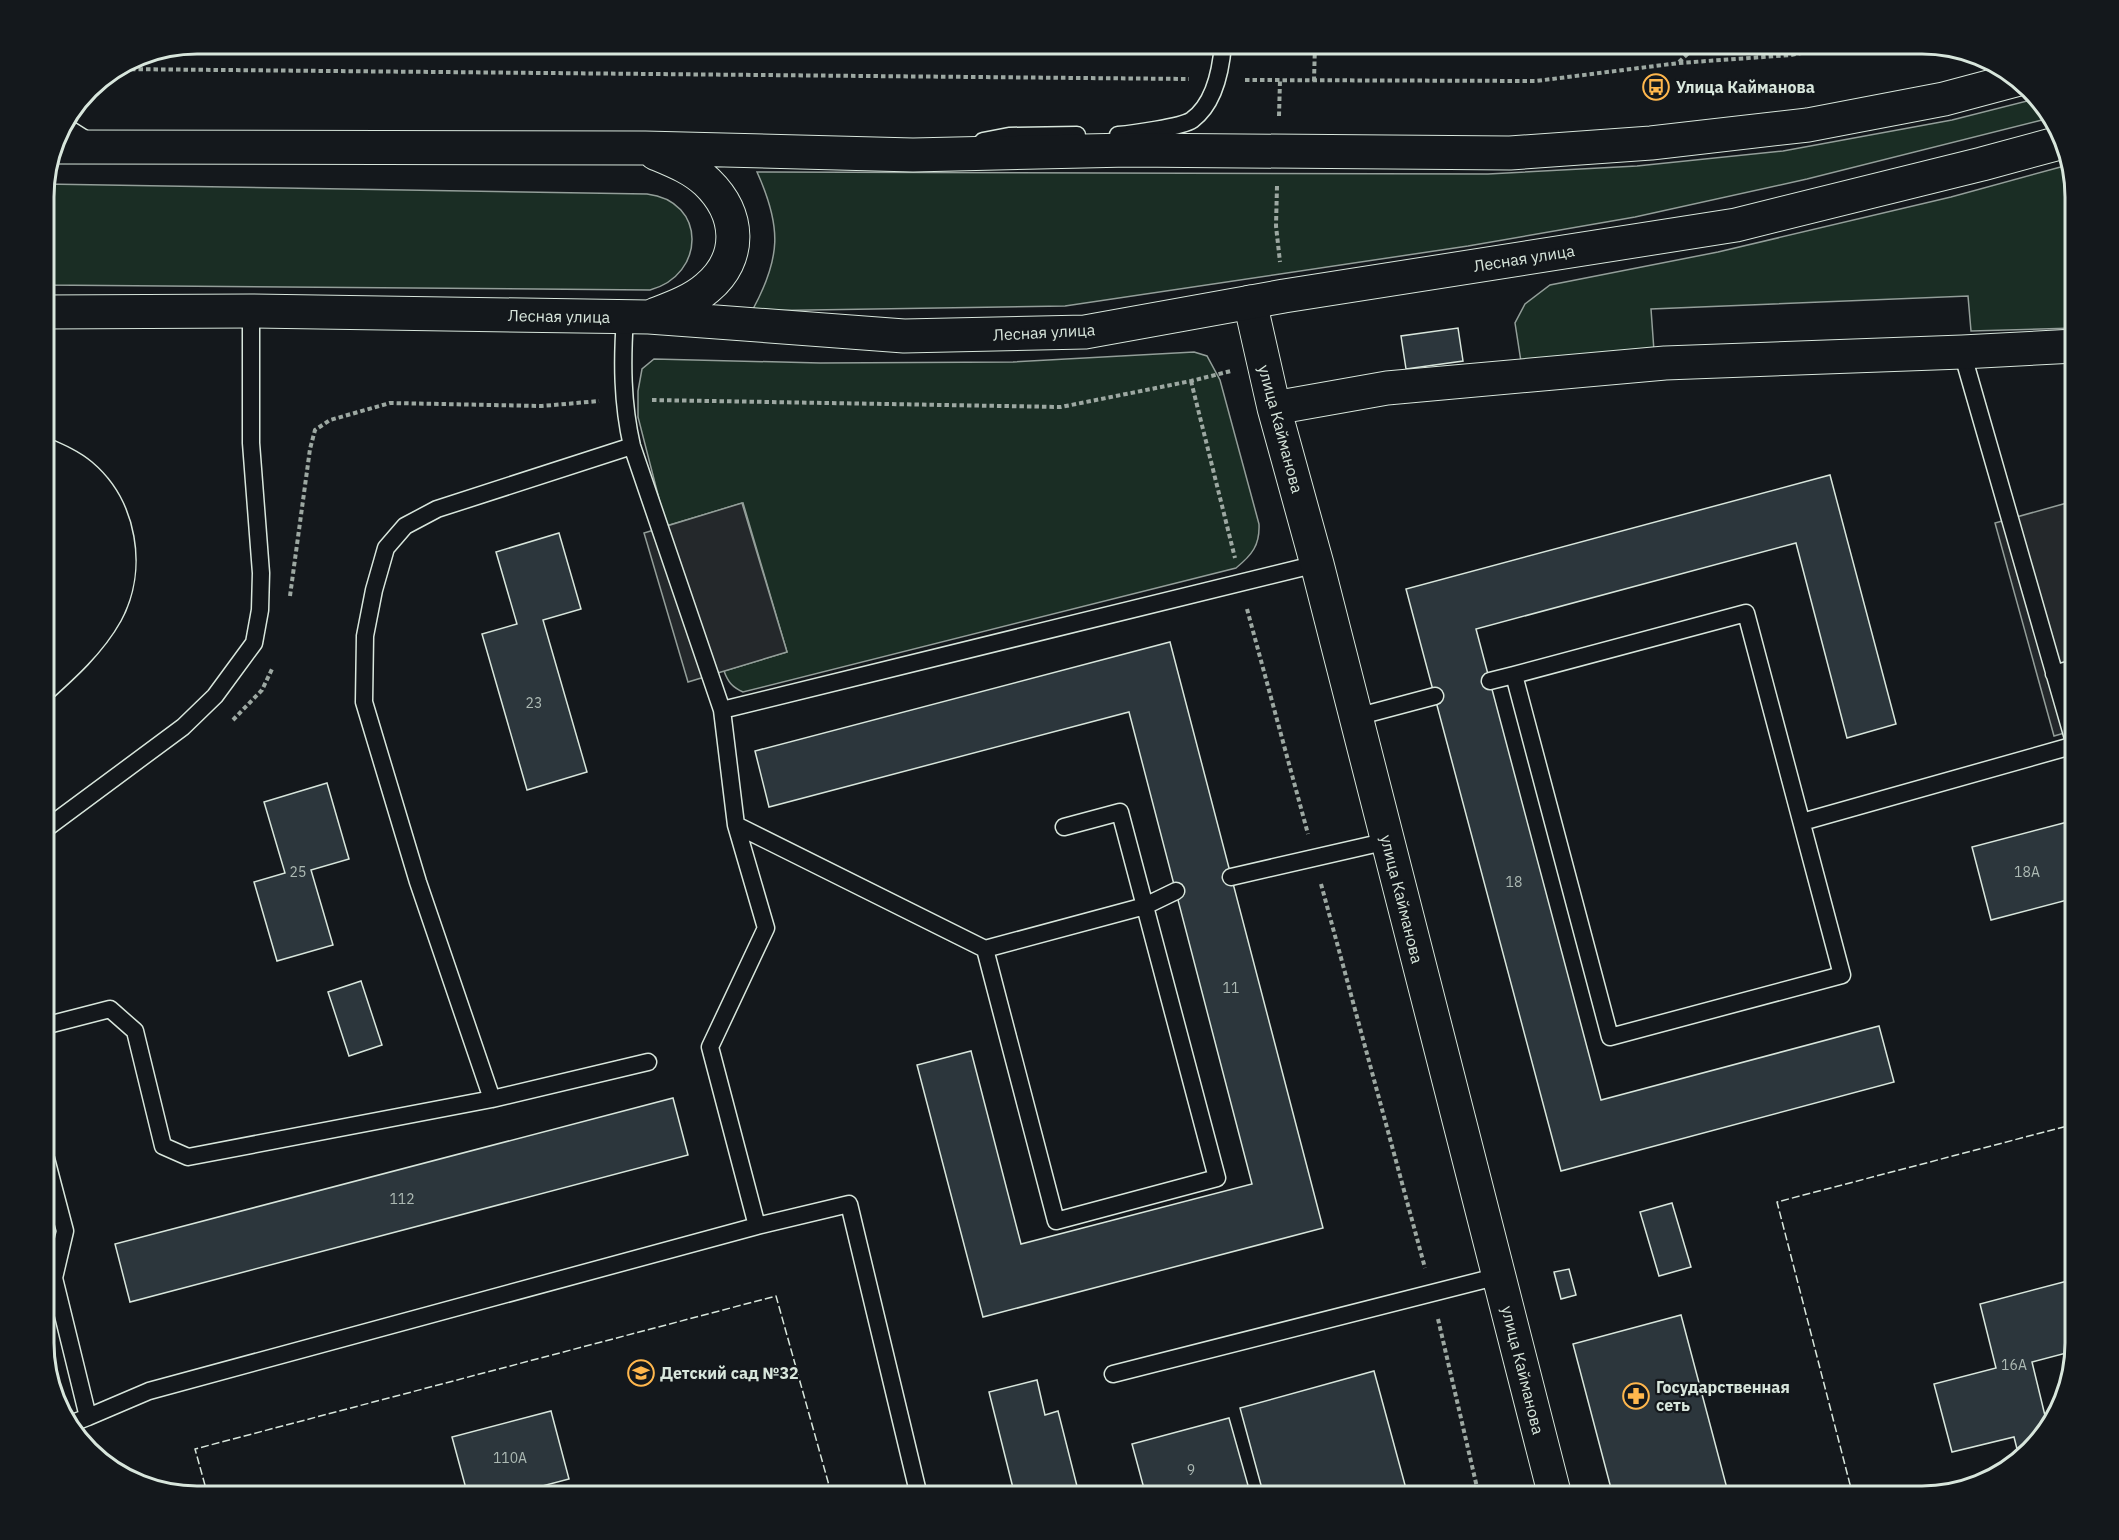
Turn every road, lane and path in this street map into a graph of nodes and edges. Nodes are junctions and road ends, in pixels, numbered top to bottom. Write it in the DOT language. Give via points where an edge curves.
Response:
graph roads {
  1 [pos="1222,54"];
  2 [pos="1315,54"];
  3 [pos="1688,54"];
  4 [pos="1796,54"];
  5 [pos="1679,63"];
  6 [pos="134,69"];
  7 [pos="1218,80"];
  8 [pos="1280,80"];
  9 [pos="1314,81"];
  10 [pos="2007,82"];
  11 [pos="71,130"];
  12 [pos="2055,144"];
  13 [pos="63,147"];
  14 [pos="99,147"];
  15 [pos="645,148"];
  16 [pos="1278,151"];
  17 [pos="913,155"];
  18 [pos="1284,296"];
  19 [pos="1250,302"];
  20 [pos="251,311"];
  21 [pos="54,312"];
  22 [pos="637,317"];
  23 [pos="2065,347"];
  24 [pos="1962,352"];
  25 [pos="1263,362"];
  26 [pos="1191,381"];
  27 [pos="624,400"];
  28 [pos="1274,408"];
  29 [pos="632,446"];
  30 [pos="1317,564"];
  31 [pos="1241,583"];
  32 [pos="289,605"];
  33 [pos="276,662"];
  34 [pos="2065,671"];
  35 [pos="2054,674"];
  36 [pos="1514,675"];
  37 [pos="1490,681"];
  38 [pos="1435,696"];
  39 [pos="722,710"];
  40 [pos="2065,711"];
  41 [pos="1356,717"];
  42 [pos="229,724"];
  43 [pos="2065,748"];
  44 [pos="1802,822"];
  45 [pos="54,823"];
  46 [pos="736,825"];
  47 [pos="1064,826"];
  48 [pos="1388,841"];
  49 [pos="1314,858"];
  50 [pos="1231,877"];
  51 [pos="1176,891"];
  52 [pos="1145,906"];
  53 [pos="985,950"];
  54 [pos="54,1023"];
  55 [pos="648,1062"];
  56 [pos="492,1099"];
  57 [pos="54,1192"];
  58 [pos="757,1226"];
  59 [pos="1498,1276"];
  60 [pos="54,1278"];
  61 [pos="54,1278"];
  62 [pos="1431,1293"];
  63 [pos="1113,1374"];
  64 [pos="88,1417"];
  65 [pos="77,1421"];
  66 [pos="916,1486"];
  67 [pos="1476,1486"];
  68 [pos="1552,1486"];
  1 -- 7 [label="lane"];
  2 -- 9 [label="path"];
  3 -- 5 [label="path"];
  4 -- 5 [label="path"];
  5 -- 9 [label="path" via="1536,81"];
  6 -- 7 [label="path"];
  7 -- 8 [label="path"];
  7 -- 17 [label="lane" via="1191,121 1136,134 1009,136"];
  8 -- 9 [label="path"];
  8 -- 16 [label="path"];
  10 -- 16 [label="main road" via="1944,99 1808,125 1651,143 1510,153"];
  11 -- 14 [label="lane"];
  12 -- 18 [label="main road, Лесная улица" via="1736,225"];
  13 -- 14 [label="main road"];
  14 -- 15 [label="main road"];
  15 -- 17 [label="main road"];
  15 -- 22 [label="main road" via="684,165 707,182 730,215 733,230 729,260 706,288 688,301"];
  16 -- 17 [label="main road"];
  16 -- 18 [label="path" via="1276,226"];
  18 -- 19 [label="main road, Лесная улица"];
  19 -- 22 [label="main road, Лесная улица" via="1062,333 904,336"];
  19 -- 25 [label="main road, улица Кайманова"];
  20 -- 21 [label="main road, Лесная улица"];
  20 -- 22 [label="main road, Лесная улица"];
  20 -- 45 [label="lane" via="251,443 261,573 255,643 215,696 183,728"];
  22 -- 27 [label="lane" via="622,368"];
  23 -- 24 [label="main road"];
  24 -- 28 [label="main road" via="1665,363 1387,388"];
  24 -- 35 [label="lane"];
  25 -- 26 [label="path"];
  25 -- 28 [label="main road, улица Кайманова"];
  26 -- 27 [label="path" via="1061,407"];
  26 -- 31 [label="path"];
  27 -- 29 [label="lane"];
  27 -- 32 [label="path" via="542,406 390,403 330,420 315,430 310,449"];
  28 -- 30 [label="main road, улица Кайманова"];
  29 -- 39 [label="lane"];
  29 -- 56 [label="lane" via="436,509 405,526 386,548 374,590 365,636 364,702 418,882"];
  30 -- 31 [label="lane"];
  30 -- 41 [label="main road, улица Кайманова"];
  31 -- 39 [label="lane"];
  31 -- 49 [label="path"];
  33 -- 42 [label="path" via="262,690"];
  34 -- 35 [label="lane"];
  35 -- 40 [label="lane"];
  36 -- 37 [label="lane"];
  36 -- 44 [label="lane" via="1746,613"];
  36 -- 44 [label="lane" via="1610,1037 1842,975"];
  38 -- 41 [label="lane"];
  39 -- 46 [label="lane"];
  41 -- 48 [label="main road, улица Кайманова"];
  43 -- 44 [label="lane"];
  46 -- 53 [label="lane"];
  46 -- 58 [label="lane" via="766,928 710,1047"];
  47 -- 52 [label="lane" via="1120,812"];
  48 -- 49 [label="lane"];
  48 -- 59 [label="main road, улица Кайманова"];
  49 -- 50 [label="lane"];
  49 -- 62 [label="path"];
  51 -- 52 [label="lane"];
  52 -- 53 [label="lane"];
  52 -- 53 [label="lane" via="1217,1178 1056,1221"];
  54 -- 56 [label="lane" via="110,1009 135,1031 163,1146 188,1157"];
  55 -- 56 [label="lane"];
  57 -- 61 [label="lane" via="64,1232"];
  58 -- 64 [label="lane" via="149,1391"];
  58 -- 66 [label="lane" via="849,1204"];
  59 -- 62 [label="lane"];
  59 -- 68 [label="main road, улица Кайманова"];
  60 -- 64 [label="lane"];
  62 -- 63 [label="lane"];
  62 -- 67 [label="path"];
  64 -- 65 [label="lane"];
}
